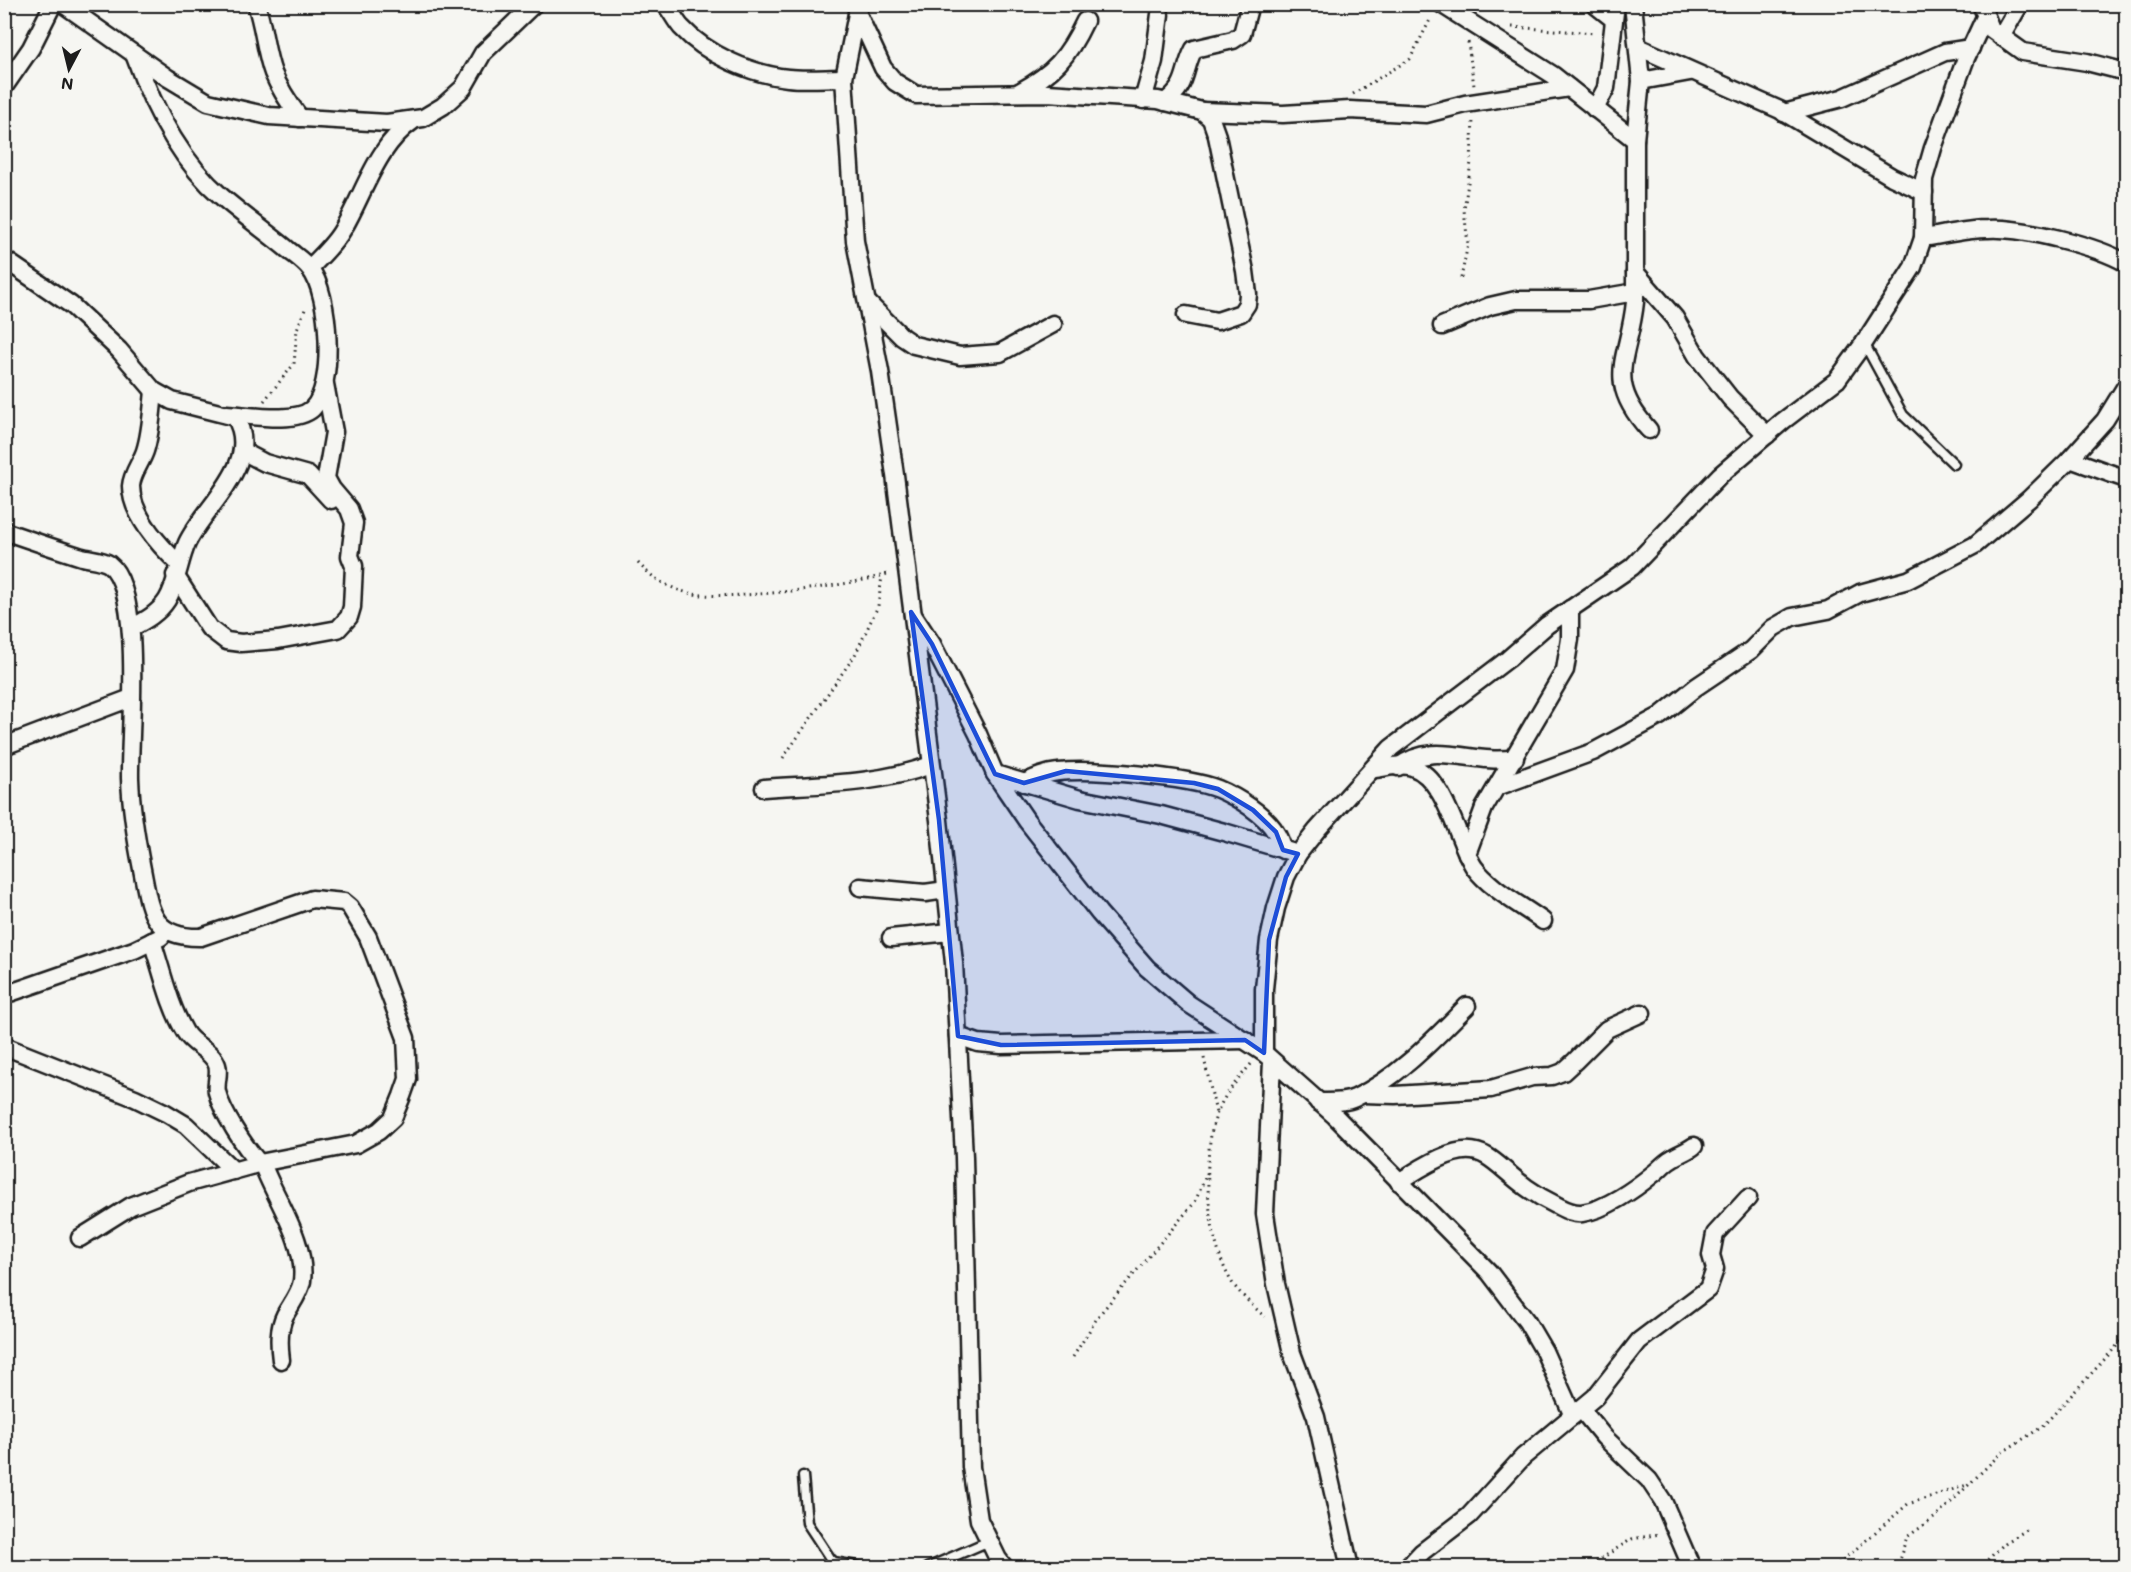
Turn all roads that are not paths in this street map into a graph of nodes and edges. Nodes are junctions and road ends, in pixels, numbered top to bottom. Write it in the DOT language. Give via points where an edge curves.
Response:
graph roads {
  1 [pos="53,4"];
  2 [pos="63,4"];
  3 [pos="256,4"];
  4 [pos="534,4"];
  5 [pos="665,4"];
  6 [pos="1250,4"];
  7 [pos="1594,4"];
  8 [pos="1633,4"];
  9 [pos="2020,4"];
  10 [pos="858,8"];
  11 [pos="1438,8"];
  12 [pos="1983,11"];
  13 [pos="1160,14"];
  14 [pos="1614,19"];
  15 [pos="1085,21"];
  16 [pos="2001,37"];
  17 [pos="1638,47"];
  18 [pos="1971,48"];
  19 [pos="134,54"];
  20 [pos="1691,72"];
  21 [pos="2127,72"];
  22 [pos="844,78"];
  23 [pos="1641,81"];
  24 [pos="4,87"];
  25 [pos="1569,88"];
  26 [pos="1016,94"];
  27 [pos="1143,100"];
  28 [pos="1166,102"];
  29 [pos="1595,108"];
  30 [pos="1202,111"];
  31 [pos="1784,112"];
  32 [pos="300,118"];
  33 [pos="414,120"];
  34 [pos="1635,140"];
  35 [pos="1924,192"];
  36 [pos="1923,238"];
  37 [pos="4,259"];
  38 [pos="2127,263"];
  39 [pos="1635,272"];
  40 [pos="314,274"];
  41 [pos="1635,292"];
  42 [pos="867,302"];
  43 [pos="1186,315"];
  44 [pos="1053,324"];
  45 [pos="1442,326"];
  46 [pos="1864,343"];
  47 [pos="325,384"];
  48 [pos="2127,386"];
  49 [pos="154,391"];
  50 [pos="227,414"];
  51 [pos="1649,430"];
  52 [pos="1767,435"];
  53 [pos="242,451"];
  54 [pos="2070,459"];
  55 [pos="1954,464"];
  56 [pos="2127,479"];
  57 [pos="348,508"];
  58 [pos="4,531"];
  59 [pos="177,569"];
  60 [pos="1570,609"];
  61 [pos="911,612"];
  62 [pos="131,628"];
  63 [pos="131,698"];
  64 [pos="4,746"];
  65 [pos="1515,758"];
  66 [pos="931,765"];
  67 [pos="1398,767"];
  68 [pos="1375,769"];
  69 [pos="995,774"];
  70 [pos="1024,783"];
  71 [pos="1497,787"];
  72 [pos="764,788"];
  73 [pos="1290,852"];
  74 [pos="1467,854"];
  75 [pos="860,887"];
  76 [pos="946,890"];
  77 [pos="1543,921"];
  78 [pos="950,932"];
  79 [pos="169,933"];
  80 [pos="891,938"];
  81 [pos="152,941"];
  82 [pos="4,995"];
  83 [pos="1467,1006"];
  84 [pos="1642,1013"];
  85 [pos="958,1036"];
  86 [pos="1245,1040"];
  87 [pos="4,1046"];
  88 [pos="1266,1055"];
  89 [pos="1363,1094"];
  90 [pos="1318,1102"];
  91 [pos="1694,1146"];
  92 [pos="260,1163"];
  93 [pos="234,1171"];
  94 [pos="1399,1182"];
  95 [pos="1748,1198"];
  96 [pos="80,1238"];
  97 [pos="281,1360"];
  98 [pos="1577,1412"];
  99 [pos="803,1476"];
  100 [pos="989,1542"];
  101 [pos="867,1568"];
  102 [pos="927,1568"];
  103 [pos="1005,1568"];
  104 [pos="1350,1568"];
  105 [pos="1407,1568"];
  106 [pos="1692,1568"];
  1 -- 24 [label="street" via="31,48"];
  2 -- 19 [label="street"];
  3 -- 32 [label="street" via="273,72 282,94"];
  4 -- 33 [label="street" via="483,52 463,88 443,106"];
  5 -- 22 [label="street" via="701,46 755,71 788,78"];
  6 -- 28 [label="street" via="1242,34 1233,40 1194,49 1185,82"];
  7 -- 14 [label="street"];
  8 -- 17 [label="street"];
  9 -- 16 [label="street"];
  10 -- 22 [label="street"];
  10 -- 26 [label="street" via="883,68 916,96"];
  11 -- 25 [label="street" via="1468,20"];
  12 -- 16 [label="street" via="1991,29"];
  12 -- 18 [label="street"];
  13 -- 27 [label="street" via="1154,61"];
  14 -- 29 [label="street" via="1606,88"];
  15 -- 26 [label="street" via="1068,54 1055,69"];
  16 -- 21 [label="street" via="2022,52"];
  17 -- 20 [label="street"];
  17 -- 23 [label="street"];
  18 -- 31 [label="street" via="1945,52 1842,98"];
  18 -- 35 [label="street" via="1933,148"];
  19 -- 32 [label="street" via="208,102 269,116"];
  19 -- 40 [label="street" via="148,96 180,149 219,195"];
  20 -- 23 [label="street"];
  20 -- 31 [label="street"];
  22 -- 42 [label="street" via="855,241"];
  23 -- 34 [label="street"];
  25 -- 29 [label="street"];
  25 -- 30 [label="street" via="1426,114"];
  26 -- 27 [label="street"];
  27 -- 28 [label="street"];
  28 -- 30 [label="street"];
  29 -- 34 [label="street"];
  30 -- 43 [label="street" via="1211,119 1217,136 1248,294 1241,313 1231,318 1217,321"];
  31 -- 35 [label="street"];
  32 -- 33 [label="street"];
  33 -- 40 [label="street" via="396,136 372,169 344,229"];
  34 -- 39 [label="street"];
  35 -- 36 [label="street"];
  36 -- 38 [label="street" via="1989,228 2015,231 2058,239"];
  36 -- 46 [label="street" via="1913,267"];
  37 -- 49 [label="street" via="71,304"];
  39 -- 41 [label="street"];
  39 -- 52 [label="street" via="1669,310 1697,356 1730,398"];
  40 -- 47 [label="street" via="322,297 327,342"];
  41 -- 45 [label="street" via="1589,300 1516,300"];
  41 -- 51 [label="street" via="1621,377 1628,403"];
  42 -- 44 [label="street" via="914,345 960,356 1000,353"];
  42 -- 61 [label="street" via="880,371"];
  46 -- 52 [label="street" via="1837,380"];
  46 -- 55 [label="lane" via="1903,415"];
  47 -- 50 [label="street" via="312,409 298,415"];
  47 -- 57 [label="street" via="334,432 326,478"];
  48 -- 54 [label="street" via="2105,420"];
  49 -- 50 [label="street" via="172,401"];
  49 -- 59 [label="street" via="145,451 134,474 132,493 158,544"];
  50 -- 53 [label="street" via="235,417 243,430"];
  52 -- 60 [label="street" via="1720,475 1632,567"];
  53 -- 57 [label="street" via="256,460 308,475 332,500"];
  53 -- 59 [label="street" via="222,494 197,523"];
  54 -- 56 [label="street"];
  54 -- 71 [label="street" via="1975,544 1908,580 1860,593 1828,610 1792,617 1660,716 1593,752"];
  57 -- 59 [label="street" via="354,523 350,556 355,590 349,617 338,629 278,640 225,641 209,628"];
  58 -- 62 [label="street" via="108,564 122,582"];
  59 -- 62 [label="street" via="167,599 154,615"];
  60 -- 65 [label="street" via="1565,670"];
  60 -- 68 [label="street" via="1414,728"];
  61 -- 66 [label="street"];
  61 -- 69 [label="street" via="932,644"];
  62 -- 63 [label="street"];
  63 -- 64 [label="street"];
  63 -- 79 [label="street" via="133,823 150,908 158,924"];
  65 -- 67 [label="street" via="1495,761 1424,753"];
  65 -- 71 [label="street"];
  66 -- 72 [label="street" via="901,776 852,783"];
  66 -- 76 [label="street"];
  67 -- 68 [label="street"];
  67 -- 74 [label="street" via="1413,767 1428,778 1452,813"];
  68 -- 73 [label="street"];
  69 -- 70 [label="street"];
  69 -- 86 [label="street" via="1067,874 1148,968 1189,1004"];
  70 -- 73 [label="street" via="1161,815"];
  70 -- 73 [label="street" via="1041,775 1066,771 1129,774 1218,789 1253,810"];
  71 -- 74 [label="street" via="1484,808"];
  73 -- 88 [label="street" via="1269,940 1264,989"];
  74 -- 77 [label="street" via="1482,877"];
  75 -- 76 [label="street" via="925,893"];
  76 -- 78 [label="street"];
  78 -- 80 [label="street"];
  78 -- 85 [label="street"];
  79 -- 81 [label="street"];
  79 -- 92 [label="street" via="182,938 201,937 312,898 344,902 356,913 368,937 406,1038 408,1079 393,1118 356,1144"];
  81 -- 82 [label="street"];
  81 -- 92 [label="street" via="185,1033 214,1058 219,1098 247,1152"];
  83 -- 89 [label="street" via="1407,1062"];
  84 -- 89 [label="street" via="1607,1029 1569,1067 1552,1076 1532,1077 1491,1089"];
  85 -- 86 [label="street" via="1001,1046"];
  85 -- 100 [label="street" via="971,1467 979,1520"];
  86 -- 88 [label="street"];
  87 -- 93 [label="street" via="166,1113 186,1125"];
  88 -- 90 [label="street"];
  88 -- 104 [label="street" via="1265,1214 1276,1284 1292,1353 1316,1417"];
  89 -- 90 [label="street" via="1354,1099"];
  90 -- 94 [label="street"];
  91 -- 94 [label="street" via="1625,1193 1575,1214 1533,1194 1484,1152 1456,1152"];
  92 -- 93 [label="street"];
  92 -- 97 [label="street" via="294,1229 302,1271 300,1288 280,1329"];
  93 -- 96 [label="street" via="131,1206"];
  94 -- 98 [label="street" via="1489,1272 1527,1322"];
  95 -- 98 [label="street" via="1715,1233 1711,1255 1715,1269 1708,1289 1639,1341 1614,1376"];
  98 -- 105 [label="street" via="1523,1457 1469,1516"];
  98 -- 106 [label="street" via="1649,1480"];
  99 -- 101 [label="lane" via="807,1523 830,1558"];
  100 -- 102 [label="lane"];
  100 -- 103 [label="street"];
}
